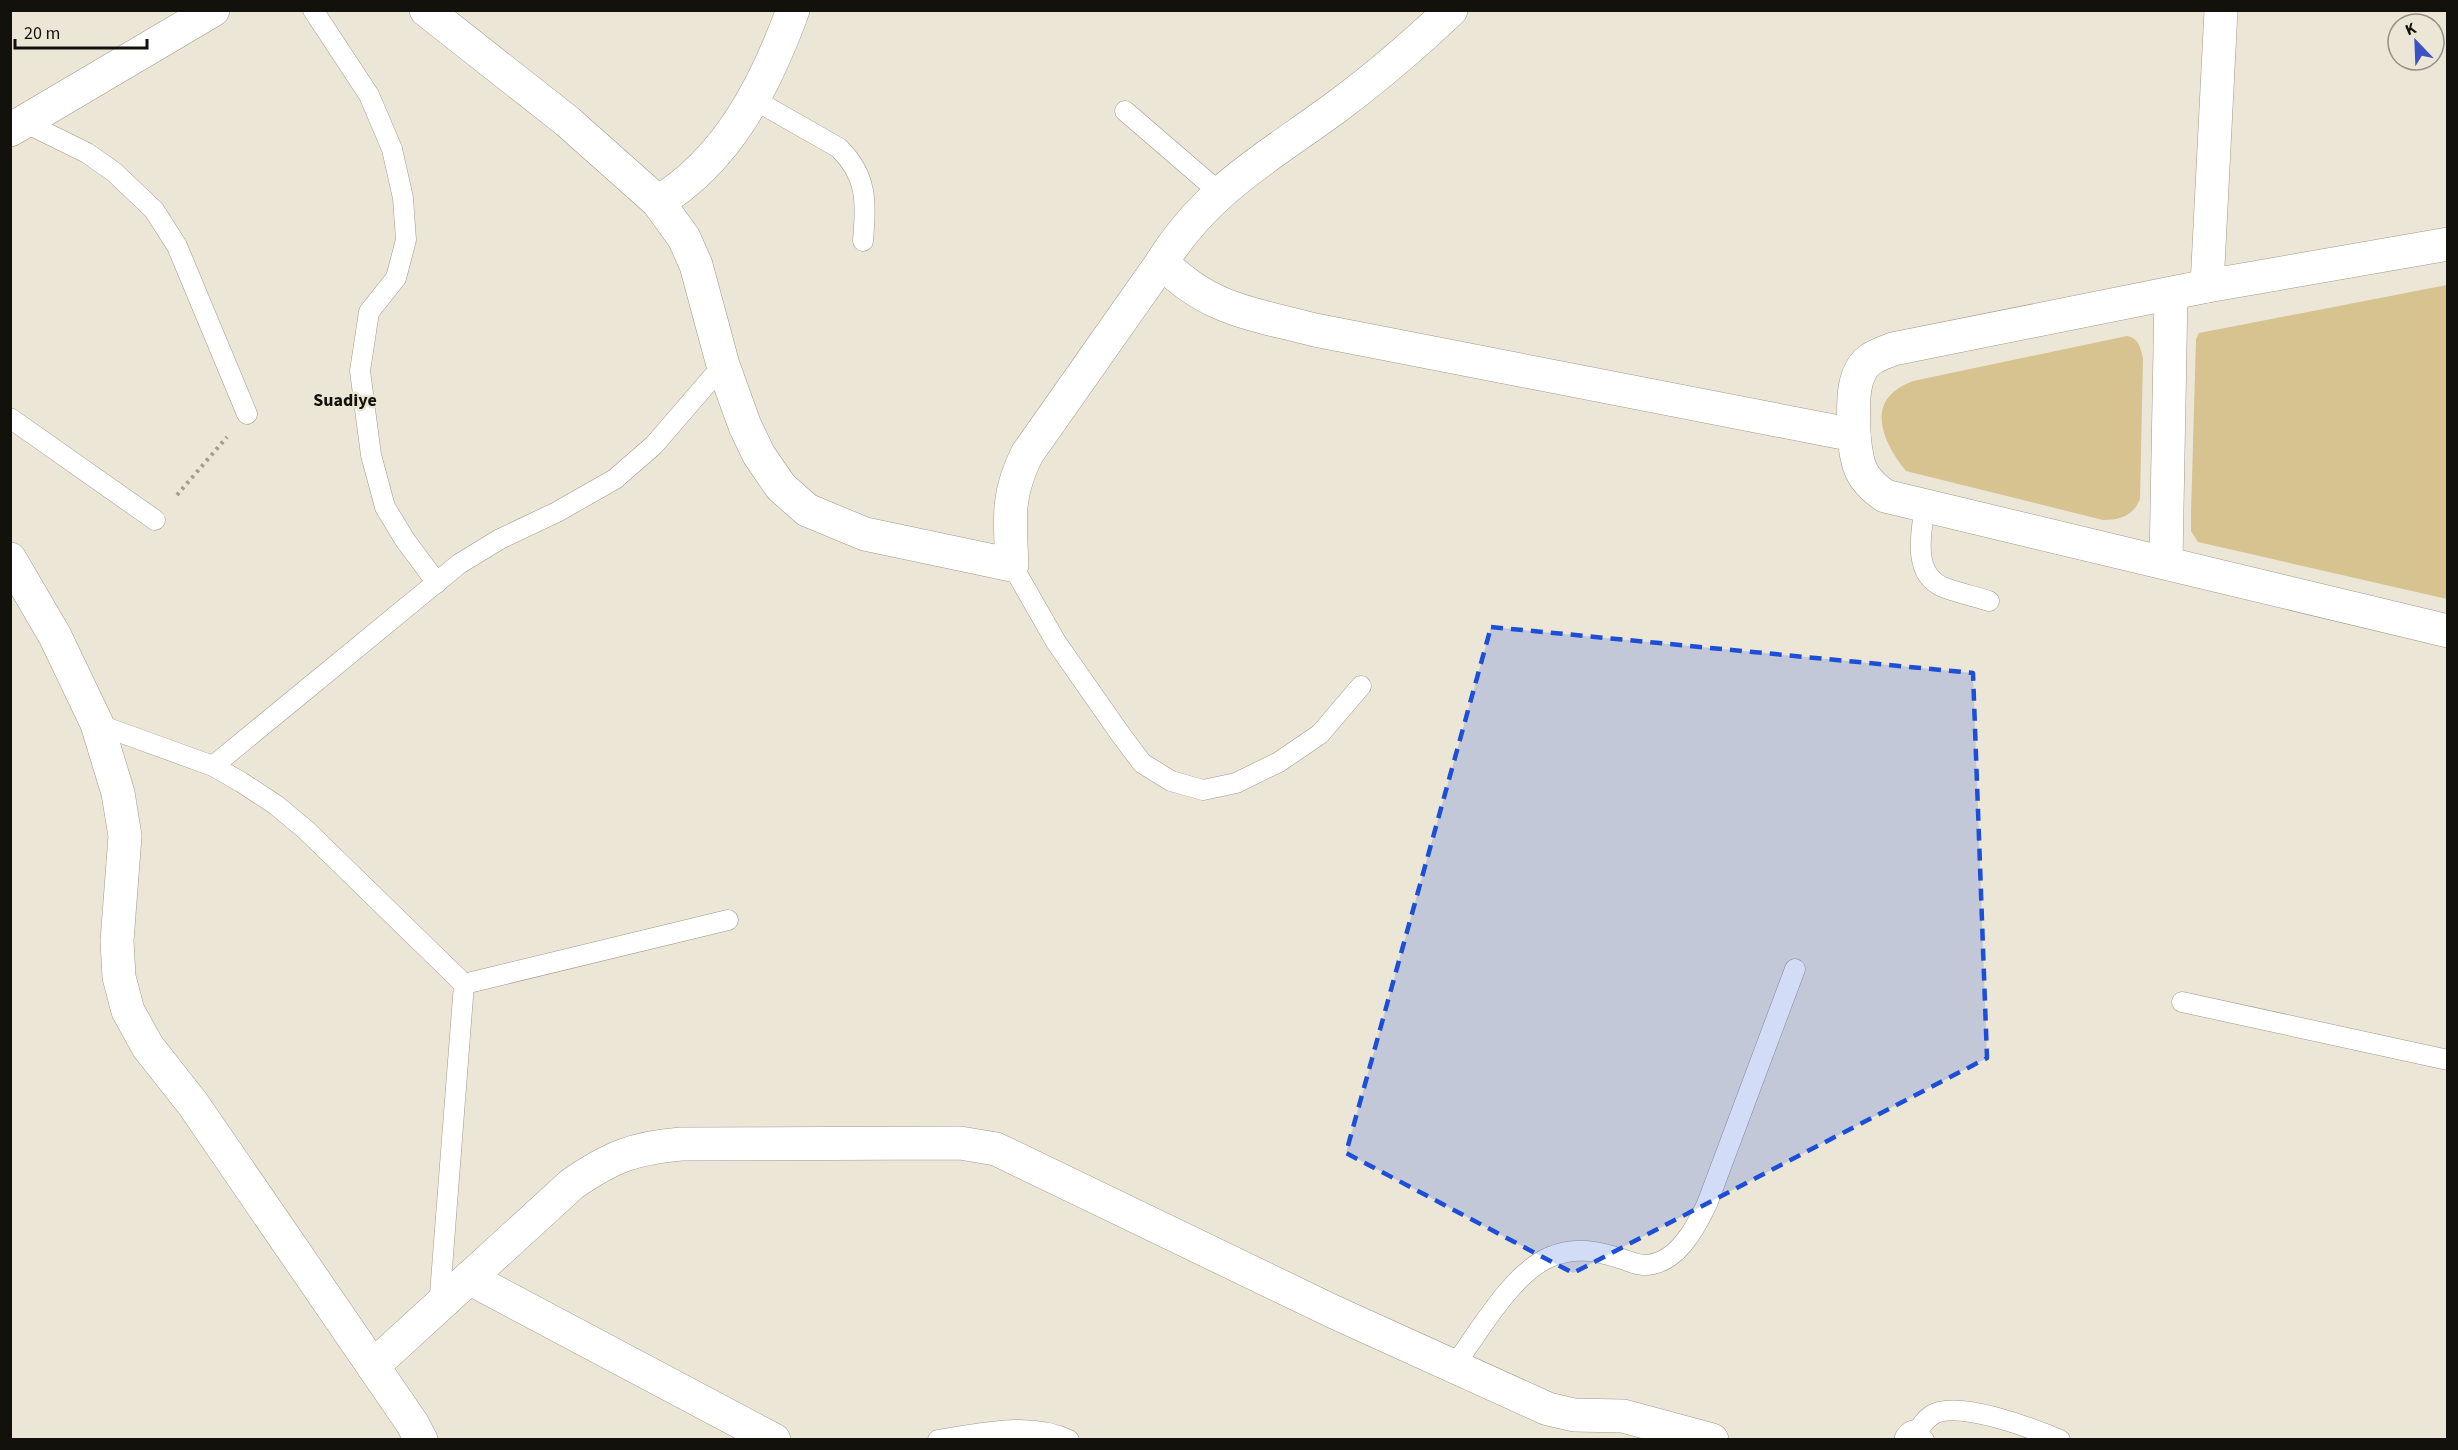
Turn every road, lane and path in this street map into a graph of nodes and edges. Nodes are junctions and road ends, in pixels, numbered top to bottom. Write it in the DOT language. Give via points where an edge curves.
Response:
graph roads {
  1 [pos="213,10"];
  2 [pos="313,10"];
  3 [pos="426,10"];
  4 [pos="794,10"];
  5 [pos="1451,10"];
  6 [pos="2221,10"];
  7 [pos="753,99"];
  8 [pos="1125,111"];
  9 [pos="17,126"];
  10 [pos="1219,192"];
  11 [pos="658,202"];
  12 [pos="863,241"];
  13 [pos="2448,244"];
  14 [pos="1162,262"];
  15 [pos="2207,286"];
  16 [pos="2171,295"];
  17 [pos="723,365"];
  18 [pos="248,414"];
  19 [pos="10,418"];
  20 [pos="1854,435"];
  21 [pos="1924,506"];
  22 [pos="155,520"];
  23 [pos="10,559"];
  24 [pos="2166,562"];
  25 [pos="1012,565"];
  26 [pos="437,583"];
  27 [pos="1989,600"];
  28 [pos="2448,631"];
  29 [pos="1361,686"];
  30 [pos="97,724"];
  31 [pos="213,766"];
  32 [pos="728,920"];
  33 [pos="1795,969"];
  34 [pos="464,984"];
  35 [pos="2182,1002"];
  36 [pos="2448,1060"];
  37 [pos="470,1278"];
  38 [pos="439,1307"];
  39 [pos="373,1366"];
  40 [pos="1454,1366"];
  41 [pos="1916,1439"];
  42 [pos="421,1440"];
  43 [pos="774,1440"];
  44 [pos="938,1440"];
  45 [pos="1070,1440"];
  46 [pos="1713,1440"];
  47 [pos="2060,1440"];
  1 -- 9 [label="street"];
  2 -- 26 [label="lane" via="369,95 392,149 401,188 406,240 396,278 369,312 360,371 371,455 386,507"];
  3 -- 11 [label="street" via="567,121"];
  4 -- 7 [label="street" via="767,76"];
  5 -- 10 [label="street" via="1378,75"];
  6 -- 15 [label="street"];
  7 -- 11 [label="street" via="704,167 681,189"];
  7 -- 12 [label="lane" via="838,148 850,159 861,178 866,203"];
  8 -- 10 [label="lane"];
  9 -- 18 [label="lane" via="87,153 114,172 154,210 177,246"];
  10 -- 14 [label="street" via="1177,238"];
  11 -- 17 [label="street" via="684,238 696,265"];
  13 -- 15 [label="street"];
  14 -- 20 [label="street" via="1198,293 1228,307 1304,327"];
  14 -- 25 [label="street" via="1022,464 1012,490"];
  15 -- 16 [label="street"];
  16 -- 20 [label="street" via="1949,337 1893,349 1870,359 1856,385"];
  16 -- 24 [label="street"];
  17 -- 25 [label="street" via="759,455 781,487 807,510 865,534"];
  17 -- 26 [label="lane" via="654,445 615,479 500,539"];
  18 -- 22 [label="path"];
  19 -- 22 [label="lane"];
  20 -- 21 [label="street" via="1861,473 1870,486 1885,496"];
  21 -- 24 [label="street"];
  21 -- 27 [label="lane" via="1919,541 1929,576 1941,586"];
  23 -- 30 [label="street" via="55,636"];
  24 -- 28 [label="street"];
  25 -- 29 [label="lane" via="1056,642 1121,735 1142,763 1170,781 1203,790 1247,778 1320,734"];
  26 -- 31 [label="lane"];
  30 -- 31 [label="lane"];
  30 -- 39 [label="street" via="123,813 125,836 117,941 119,977 128,1011 148,1047 193,1104"];
  31 -- 34 [label="lane" via="276,805 306,830"];
  32 -- 34 [label="lane"];
  33 -- 40 [label="lane" via="1707,1204 1692,1233 1658,1263 1642,1265 1599,1252 1573,1250 1535,1265 1509,1292"];
  34 -- 38 [label="lane"];
  35 -- 36 [label="lane"];
  37 -- 38 [label="street"];
  37 -- 40 [label="street" via="572,1184 611,1160 647,1147 960,1143 996,1149"];
  37 -- 43 [label="street"];
  38 -- 39 [label="street"];
  39 -- 42 [label="street"];
  40 -- 46 [label="street" via="1548,1408 1574,1415 1623,1416"];
  41 -- 47 [label="lane" via="1923,1422 1948,1411 2013,1422"];
  44 -- 45 [label="lane" via="1029,1430"];
}
